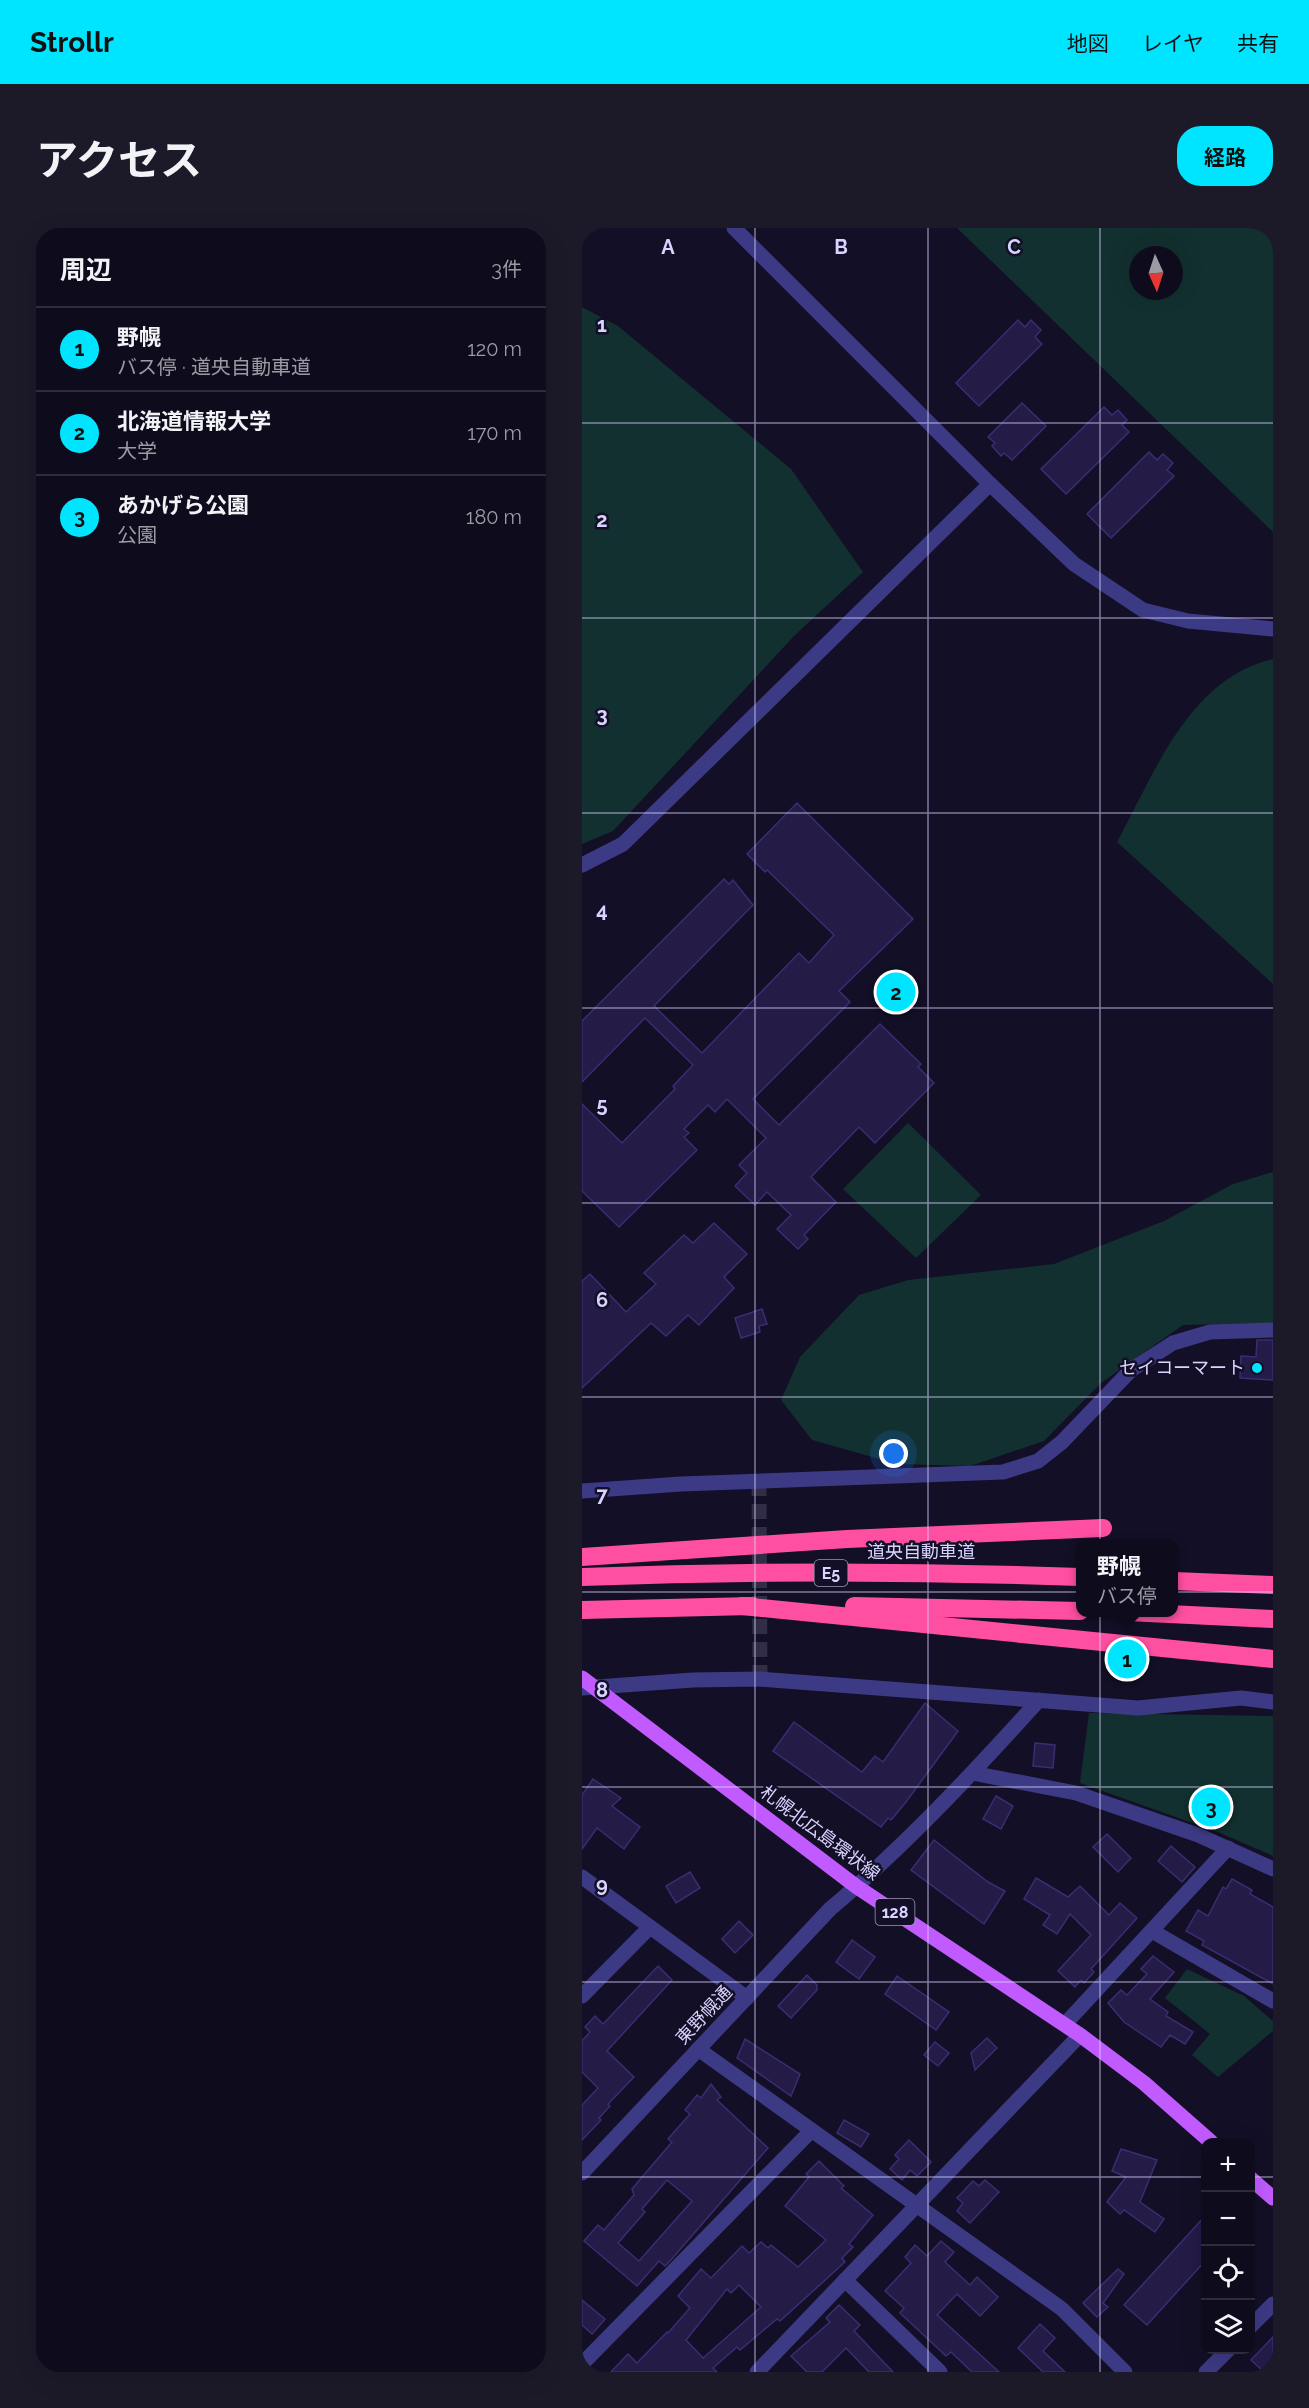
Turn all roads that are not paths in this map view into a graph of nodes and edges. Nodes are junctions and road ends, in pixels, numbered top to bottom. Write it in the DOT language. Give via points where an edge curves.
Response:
graph roads {
  1 [pos="734,228"];
  2 [pos="990,484"];
  3 [pos="1273,629"];
  4 [pos="582,865"];
  5 [pos="1273,1330"];
  6 [pos="582,1491"];
  7 [pos="1103,1528"];
  8 [pos="582,1557"];
  9 [pos="582,1577"];
  10 [pos="1076,1577"];
  11 [pos="1178,1581"];
  12 [pos="1273,1585"];
  13 [pos="742,1606"];
  14 [pos="582,1610"];
  15 [pos="1076,1611"];
  16 [pos="1178,1614"];
  17 [pos="1273,1619"];
  18 [pos="1273,1659"];
  19 [pos="582,1677"];
  20 [pos="589,1688"];
  21 [pos="1039,1700"];
  22 [pos="1273,1702"];
  23 [pos="972,1773"];
  24 [pos="1228,1848"];
  25 [pos="1273,1869"];
  26 [pos="582,1878"];
  27 [pos="857,1887"];
  28 [pos="650,1927"];
  29 [pos="1152,1931"];
  30 [pos="582,1996"];
  31 [pos="747,1998"];
  32 [pos="1273,2001"];
  33 [pos="1065,2024"];
  34 [pos="1080,2035"];
  35 [pos="698,2049"];
  36 [pos="811,2131"];
  37 [pos="1206,2138"];
  38 [pos="582,2173"];
  39 [pos="1255,2182"];
  40 [pos="1273,2198"];
  41 [pos="915,2206"];
  42 [pos="845,2280"];
  43 [pos="1273,2304"];
  44 [pos="1255,2323"];
  45 [pos="1223,2354"];
  46 [pos="582,2364"];
  47 [pos="757,2372"];
  48 [pos="940,2372"];
  49 [pos="1125,2372"];
  50 [pos="1206,2372"];
  1 -- 2 [label="street"];
  2 -- 3 [label="street" via="1074,564 1143,610 1188,621"];
  2 -- 4 [label="street" via="623,844"];
  5 -- 6 [label="street" via="1210,1332 1173,1342 1131,1370 1062,1442 1038,1461 1003,1472"];
  7 -- 8 [label="highway" via="847,1539"];
  9 -- 10 [label="highway, 道央自動車道 / E5" via="694,1573"];
  11 -- 12 [label="highway"];
  13 -- 14 [label="highway, E5"];
  13 -- 15 [label="highway, E5"];
  13 -- 18 [label="highway"];
  16 -- 17 [label="highway"];
  19 -- 20 [label="main road, 札幌北広島環状線 / 128"];
  20 -- 21 [label="street" via="760,1678"];
  20 -- 27 [label="main road, 札幌北広島環状線 / 128"];
  21 -- 22 [label="street" via="1138,1708 1241,1698"];
  21 -- 23 [label="street, 東野幌通"];
  23 -- 24 [label="street" via="1076,1793"];
  23 -- 27 [label="street, 東野幌通"];
  24 -- 25 [label="street"];
  24 -- 29 [label="street"];
  26 -- 28 [label="street"];
  27 -- 31 [label="street, 東野幌通" via="830,1909"];
  27 -- 33 [label="main road, 札幌北広島環状線 / 128"];
  28 -- 30 [label="street"];
  28 -- 31 [label="street"];
  29 -- 32 [label="street"];
  29 -- 33 [label="street"];
  31 -- 35 [label="street, 東野幌通"];
  33 -- 34 [label="main road, 札幌北広島環状線 / 128"];
  34 -- 37 [label="main road, 札幌北広島環状線 / 128" via="1144,2083"];
  34 -- 41 [label="street"];
  35 -- 36 [label="street"];
  35 -- 38 [label="street, 東野幌通"];
  36 -- 41 [label="street"];
  36 -- 46 [label="street"];
  39 -- 40 [label="main road"];
  41 -- 42 [label="street"];
  41 -- 49 [label="street" via="1062,2309"];
  42 -- 47 [label="street"];
  42 -- 48 [label="street"];
  43 -- 44 [label="street"];
  45 -- 50 [label="street"];
}
